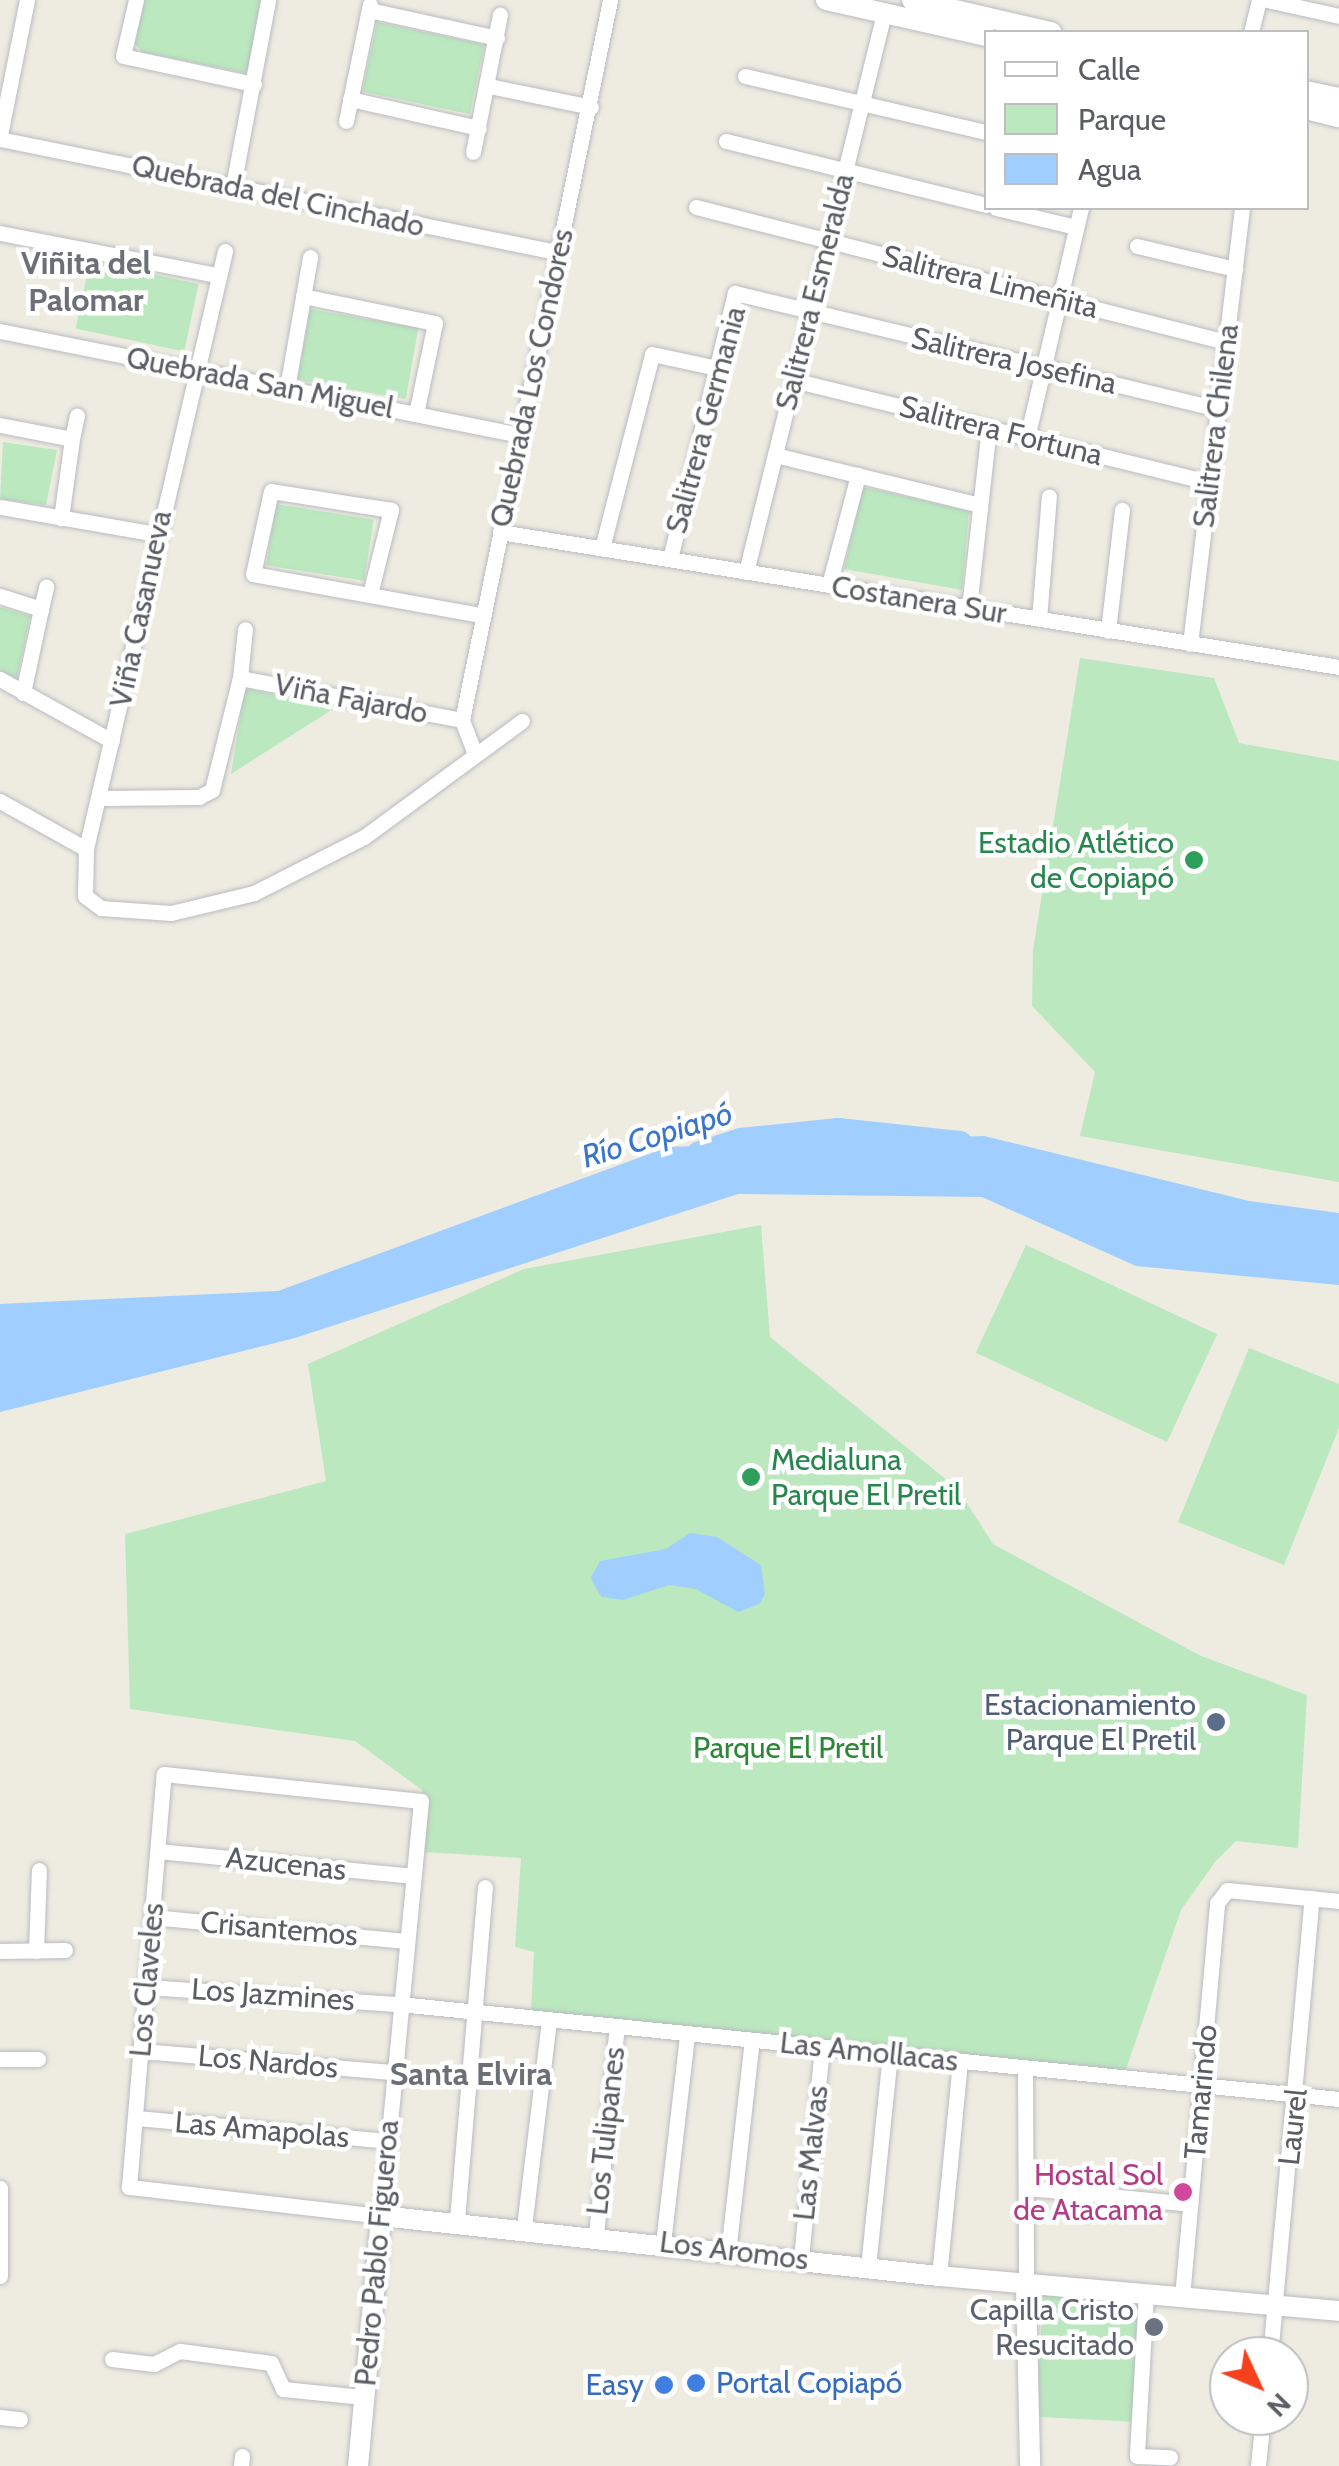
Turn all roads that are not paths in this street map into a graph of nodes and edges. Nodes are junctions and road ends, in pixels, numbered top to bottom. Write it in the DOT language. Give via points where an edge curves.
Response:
graph roads {
  1 [pos="27,0"];
  2 [pos="136,0"];
  3 [pos="268,0"];
  4 [pos="610,0"];
  5 [pos="826,0"];
  6 [pos="912,0"];
  7 [pos="1260,0"];
  8 [pos="1267,0"];
  9 [pos="370,5"];
  10 [pos="884,12"];
  11 [pos="500,15"];
  12 [pos="1339,16"];
  13 [pos="983,22"];
  14 [pos="1038,30"];
  15 [pos="1252,30"];
  16 [pos="497,38"];
  17 [pos="745,76"];
  18 [pos="254,84"];
  19 [pos="489,86"];
  20 [pos="1309,91"];
  21 [pos="1339,98"];
  22 [pos="350,99"];
  23 [pos="862,103"];
  24 [pos="591,107"];
  25 [pos="1309,111"];
  26 [pos="1339,118"];
  27 [pos="346,121"];
  28 [pos="478,128"];
  29 [pos="984,132"];
  30 [pos="0,137"];
  31 [pos="726,141"];
  32 [pos="472,152"];
  33 [pos="845,171"];
  34 [pos="233,186"];
  35 [pos="984,205"];
  36 [pos="696,207"];
  37 [pos="1004,210"];
  38 [pos="1080,210"];
  39 [pos="1242,210"];
  40 [pos="1076,227"];
  41 [pos="0,233"];
  42 [pos="828,240"];
  43 [pos="1137,246"];
  44 [pos="225,250"];
  45 [pos="556,252"];
  46 [pos="310,257"];
  47 [pos="1235,268"];
  48 [pos="216,275"];
  49 [pos="303,296"];
  50 [pos="1059,301"];
  51 [pos="810,313"];
  52 [pos="0,331"];
  53 [pos="1226,342"];
  54 [pos="717,368"];
  55 [pos="1043,369"];
  56 [pos="194,370"];
  57 [pos="793,380"];
  58 [pos="287,388"];
  59 [pos="1218,410"];
  60 [pos="416,414"];
  61 [pos="77,416"];
  62 [pos="0,425"];
  63 [pos="989,428"];
  64 [pos="520,435"];
  65 [pos="1027,438"];
  66 [pos="72,439"];
  67 [pos="774,455"];
  68 [pos="858,475"];
  69 [pos="1209,482"];
  70 [pos="1049,496"];
  71 [pos="980,504"];
  72 [pos="0,507"];
  73 [pos="1122,510"];
  74 [pos="61,518"];
  75 [pos="500,532"];
  76 [pos="156,534"];
  77 [pos="602,548"];
  78 [pos="670,559"];
  79 [pos="746,572"];
  80 [pos="829,585"];
  81 [pos="46,587"];
  82 [pos="370,594"];
  83 [pos="0,596"];
  84 [pos="41,608"];
  85 [pos="969,608"];
  86 [pos="482,616"];
  87 [pos="1039,620"];
  88 [pos="244,630"];
  89 [pos="1108,631"];
  90 [pos="1190,644"];
  91 [pos="1339,667"];
  92 [pos="240,678"];
  93 [pos="0,679"];
  94 [pos="24,692"];
  95 [pos="462,720"];
  96 [pos="522,721"];
  97 [pos="112,740"];
  98 [pos="476,754"];
  99 [pos="100,798"];
  100 [pos="0,801"];
  101 [pos="86,849"];
  102 [pos="420,1800"];
  103 [pos="158,1851"];
  104 [pos="39,1870"];
  105 [pos="414,1876"];
  106 [pos="485,1887"];
  107 [pos="1312,1898"];
  108 [pos="1339,1901"];
  109 [pos="152,1918"];
  110 [pos="406,1941"];
  111 [pos="65,1950"];
  112 [pos="0,1951"];
  113 [pos="36,1951"];
  114 [pos="147,1986"];
  115 [pos="399,2004"];
  116 [pos="478,2012"];
  117 [pos="549,2019"];
  118 [pos="617,2026"];
  119 [pos="686,2034"];
  120 [pos="752,2040"];
  121 [pos="822,2048"];
  122 [pos="142,2051"];
  123 [pos="890,2054"];
  124 [pos="38,2059"];
  125 [pos="0,2060"];
  126 [pos="960,2062"];
  127 [pos="1025,2068"];
  128 [pos="394,2072"];
  129 [pos="1202,2086"];
  130 [pos="1297,2095"];
  131 [pos="1339,2099"];
  132 [pos="136,2118"];
  133 [pos="388,2141"];
  134 [pos="129,2187"];
  135 [pos="0,2188"];
  136 [pos="1028,2188"];
  137 [pos="1190,2204"];
  138 [pos="381,2216"];
  139 [pos="457,2220"];
  140 [pos="524,2228"];
  141 [pos="596,2236"];
  142 [pos="663,2243"];
  143 [pos="728,2252"];
  144 [pos="801,2258"];
  145 [pos="868,2268"];
  146 [pos="0,2276"];
  147 [pos="939,2276"];
  148 [pos="1026,2284"];
  149 [pos="1146,2293"];
  150 [pos="1182,2297"];
  151 [pos="1275,2303"];
  152 [pos="1339,2310"];
  153 [pos="1272,2336"];
  154 [pos="112,2359"];
  155 [pos="363,2397"];
  156 [pos="0,2417"];
  157 [pos="20,2419"];
  158 [pos="1261,2436"];
  159 [pos="1170,2457"];
  160 [pos="358,2466"];
  161 [pos="1030,2466"];
  162 [pos="1258,2466"];
  1 -- 30 [label="street"];
  2 -- 18 [label="street" via="123,56"];
  3 -- 18 [label="street"];
  4 -- 24 [label="street, Quebrada Los Condores"];
  5 -- 10 [label="street"];
  6 -- 13 [label="street"];
  7 -- 15 [label="street"];
  8 -- 12 [label="street"];
  9 -- 16 [label="street"];
  9 -- 22 [label="street"];
  10 -- 13 [label="street"];
  10 -- 23 [label="street, Salitrera Esmeralda"];
  11 -- 16 [label="street"];
  13 -- 14 [label="street"];
  16 -- 19 [label="street"];
  17 -- 23 [label="street"];
  18 -- 34 [label="street"];
  19 -- 24 [label="street"];
  19 -- 28 [label="street"];
  20 -- 21 [label="street"];
  22 -- 27 [label="street"];
  22 -- 28 [label="street"];
  23 -- 29 [label="street"];
  23 -- 33 [label="street, Salitrera Esmeralda"];
  24 -- 45 [label="street, Quebrada Los Condores"];
  25 -- 26 [label="street"];
  28 -- 32 [label="street"];
  30 -- 34 [label="street, Quebrada del Cinchado"];
  31 -- 33 [label="street"];
  33 -- 35 [label="street"];
  33 -- 42 [label="street, Salitrera Esmeralda"];
  34 -- 45 [label="street, Quebrada del Cinchado"];
  36 -- 42 [label="street, Salitrera Limeñita"];
  37 -- 40 [label="street"];
  38 -- 40 [label="street"];
  39 -- 47 [label="street, Salitrera Chilena"];
  40 -- 50 [label="street"];
  41 -- 48 [label="street"];
  42 -- 50 [label="street, Salitrera Limeñita"];
  42 -- 51 [label="street, Salitrera Esmeralda"];
  43 -- 47 [label="street"];
  44 -- 48 [label="street, Viña Casanueva"];
  45 -- 64 [label="street, Quebrada Los Condores"];
  46 -- 49 [label="street"];
  47 -- 53 [label="street, Salitrera Chilena"];
  48 -- 56 [label="street, Viña Casanueva"];
  49 -- 58 [label="street"];
  49 -- 60 [label="street" via="435,322"];
  50 -- 53 [label="street, Salitrera Limeñita"];
  50 -- 55 [label="street"];
  51 -- 54 [label="street, Salitrera Germania" via="735,293"];
  51 -- 55 [label="street, Salitrera Josefina"];
  51 -- 57 [label="street, Salitrera Esmeralda"];
  52 -- 56 [label="street, Quebrada San Miguel"];
  53 -- 59 [label="street, Salitrera Chilena"];
  54 -- 77 [label="street" via="652,354"];
  54 -- 78 [label="street, Salitrera Germania"];
  55 -- 59 [label="street, Salitrera Josefina"];
  55 -- 65 [label="street"];
  56 -- 58 [label="street, Quebrada San Miguel"];
  56 -- 76 [label="street, Viña Casanueva"];
  57 -- 63 [label="street, Salitrera Fortuna"];
  57 -- 67 [label="street, Salitrera Esmeralda"];
  58 -- 60 [label="street, Quebrada San Miguel"];
  59 -- 69 [label="street, Salitrera Chilena"];
  60 -- 64 [label="street, Quebrada San Miguel"];
  61 -- 66 [label="street"];
  62 -- 66 [label="street"];
  63 -- 65 [label="street, Salitrera Fortuna"];
  63 -- 71 [label="street"];
  64 -- 75 [label="street, Quebrada Los Condores"];
  65 -- 69 [label="street, Salitrera Fortuna"];
  66 -- 74 [label="street"];
  67 -- 68 [label="street"];
  67 -- 79 [label="street, Salitrera Esmeralda"];
  68 -- 71 [label="street"];
  68 -- 80 [label="street"];
  69 -- 90 [label="street, Salitrera Chilena"];
  70 -- 87 [label="street"];
  71 -- 85 [label="street"];
  72 -- 74 [label="street"];
  73 -- 89 [label="street"];
  74 -- 76 [label="street"];
  75 -- 77 [label="street, Costanera Sur"];
  75 -- 86 [label="street, Quebrada Los Condores"];
  76 -- 97 [label="street, Viña Casanueva"];
  77 -- 78 [label="street, Costanera Sur"];
  78 -- 79 [label="street, Costanera Sur"];
  79 -- 80 [label="street, Costanera Sur"];
  80 -- 85 [label="street, Costanera Sur"];
  81 -- 84 [label="street"];
  82 -- 82 [label="street" via="253,574 270,491 391,510"];
  82 -- 86 [label="street"];
  83 -- 84 [label="street"];
  84 -- 94 [label="street"];
  85 -- 87 [label="street, Costanera Sur"];
  86 -- 95 [label="street, Quebrada Los Condores"];
  87 -- 89 [label="street, Costanera Sur"];
  88 -- 92 [label="street, Viña Fajardo"];
  89 -- 90 [label="street, Costanera Sur"];
  90 -- 91 [label="street, Costanera Sur"];
  92 -- 95 [label="street, Viña Fajardo"];
  92 -- 99 [label="street, Viña Fajardo" via="212,790 199,797"];
  93 -- 94 [label="street"];
  94 -- 97 [label="street"];
  95 -- 98 [label="street"];
  96 -- 98 [label="street"];
  97 -- 99 [label="street, Viña Casanueva"];
  98 -- 101 [label="street" via="364,837 300,872 213,906 170,913 102,908 82,891"];
  99 -- 101 [label="street, Viña Casanueva"];
  100 -- 101 [label="street"];
  102 -- 103 [label="street, Los Claveles" via="164,1774"];
  102 -- 105 [label="street, Pedro Pablo Figueroa"];
  103 -- 105 [label="street, Azucenas"];
  103 -- 109 [label="street, Los Claveles"];
  104 -- 113 [label="street"];
  105 -- 110 [label="street, Pedro Pablo Figueroa"];
  106 -- 116 [label="street"];
  107 -- 108 [label="street"];
  107 -- 129 [label="street, Tamarindo" via="1228,1890 1218,1903"];
  107 -- 130 [label="street, Laurel"];
  109 -- 110 [label="street, Crisantemos"];
  109 -- 114 [label="street, Los Claveles"];
  110 -- 115 [label="street, Pedro Pablo Figueroa"];
  111 -- 113 [label="street"];
  112 -- 113 [label="street"];
  114 -- 115 [label="street, Los Jazmines"];
  114 -- 122 [label="street, Los Claveles"];
  115 -- 116 [label="street, Las Amollacas"];
  115 -- 128 [label="street, Pedro Pablo Figueroa"];
  116 -- 117 [label="street, Las Amollacas"];
  116 -- 139 [label="street"];
  117 -- 118 [label="street, Las Amollacas"];
  117 -- 140 [label="street"];
  118 -- 119 [label="street, Las Amollacas"];
  118 -- 141 [label="street, Los Tulipanes"];
  119 -- 120 [label="street, Las Amollacas"];
  119 -- 142 [label="street"];
  120 -- 121 [label="street, Las Amollacas"];
  120 -- 143 [label="street"];
  121 -- 123 [label="street, Las Amollacas"];
  121 -- 144 [label="street, Las Malvas"];
  122 -- 128 [label="street, Los Nardos"];
  122 -- 132 [label="street, Los Claveles"];
  123 -- 126 [label="street, Las Amollacas"];
  123 -- 145 [label="street"];
  124 -- 125 [label="street"];
  126 -- 127 [label="street, Las Amollacas"];
  126 -- 147 [label="street"];
  127 -- 129 [label="street, Las Amollacas"];
  127 -- 136 [label="street"];
  128 -- 133 [label="street, Pedro Pablo Figueroa"];
  129 -- 130 [label="street, Las Amollacas"];
  129 -- 137 [label="street, Tamarindo"];
  130 -- 131 [label="street, Las Amollacas"];
  130 -- 151 [label="street, Laurel"];
  132 -- 133 [label="street, Las Amapolas"];
  132 -- 134 [label="street, Los Claveles"];
  133 -- 138 [label="street, Pedro Pablo Figueroa"];
  134 -- 138 [label="street, Los Aromos"];
  135 -- 146 [label="street"];
  136 -- 137 [label="street"];
  136 -- 148 [label="street"];
  137 -- 150 [label="street, Tamarindo"];
  138 -- 139 [label="street, Los Aromos"];
  138 -- 155 [label="street, Pedro Pablo Figueroa"];
  139 -- 140 [label="street, Los Aromos"];
  140 -- 141 [label="street, Los Aromos"];
  141 -- 142 [label="street, Los Aromos"];
  142 -- 143 [label="street, Los Aromos"];
  143 -- 144 [label="street, Los Aromos"];
  144 -- 145 [label="street, Los Aromos"];
  145 -- 147 [label="street, Los Aromos"];
  147 -- 148 [label="street, Los Aromos"];
  148 -- 149 [label="street, Los Aromos"];
  148 -- 161 [label="street"];
  149 -- 150 [label="street, Los Aromos"];
  149 -- 159 [label="street" via="1137,2456"];
  150 -- 151 [label="street, Los Aromos"];
  151 -- 152 [label="street, Los Aromos"];
  151 -- 153 [label="street, Laurel"];
  154 -- 155 [label="street" via="154,2364 180,2351 271,2364 283,2389"];
  155 -- 160 [label="street, Pedro Pablo Figueroa"];
  156 -- 157 [label="street"];
  158 -- 162 [label="street"];
}
